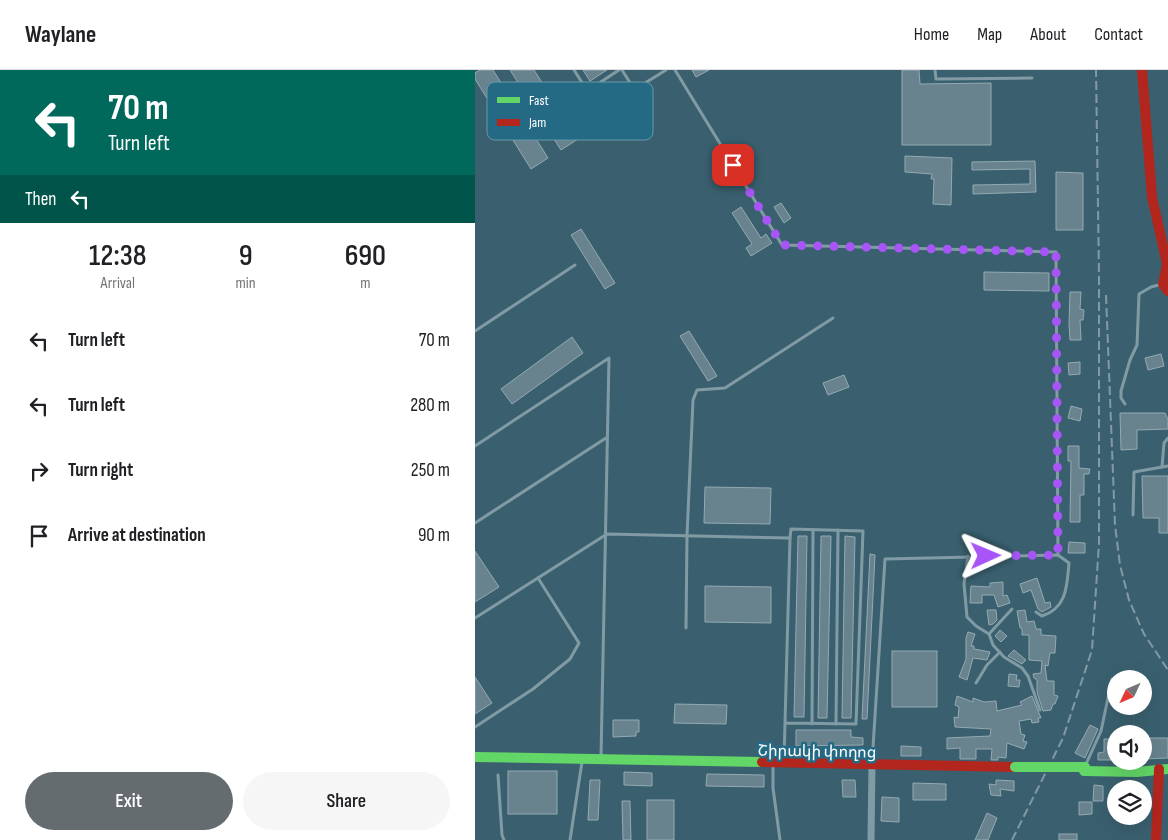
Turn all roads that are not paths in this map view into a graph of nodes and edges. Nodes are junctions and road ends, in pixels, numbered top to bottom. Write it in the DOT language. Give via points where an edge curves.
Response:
graph roads {
  1 [pos="574,70"];
  2 [pos="621,70"];
  3 [pos="666,70"];
  4 [pos="675,70"];
  5 [pos="935,70"];
  6 [pos="1142,70"];
  7 [pos="1031,78"];
  8 [pos="581,82"];
  9 [pos="602,82"];
  10 [pos="629,82"];
  11 [pos="646,82"];
  12 [pos="575,265"];
  13 [pos="1165,287"];
  14 [pos="833,318"];
  15 [pos="475,331"];
  16 [pos="1125,404"];
  17 [pos="607,438"];
  18 [pos="1168,438"];
  19 [pos="475,446"];
  20 [pos="1168,466"];
  21 [pos="1162,468"];
  22 [pos="1133,515"];
  23 [pos="475,522"];
  24 [pos="813,530"];
  25 [pos="838,530"];
  26 [pos="607,534"];
  27 [pos="687,536"];
  28 [pos="790,538"];
  29 [pos="1058,555"];
  30 [pos="968,556"];
  31 [pos="538,578"];
  32 [pos="1012,609"];
  33 [pos="1036,612"];
  34 [pos="475,618"];
  35 [pos="686,628"];
  36 [pos="989,634"];
  37 [pos="1000,652"];
  38 [pos="976,683"];
  39 [pos="1107,700"];
  40 [pos="1040,710"];
  41 [pos="785,723"];
  42 [pos="812,724"];
  43 [pos="836,724"];
  44 [pos="475,727"];
  45 [pos="475,759"];
  46 [pos="582,761"];
  47 [pos="601,761"];
  48 [pos="779,764"];
  49 [pos="872,766"];
  50 [pos="1084,769"];
  51 [pos="1163,769"];
  52 [pos="498,774"];
  53 [pos="504,840"];
  54 [pos="570,840"];
  55 [pos="780,840"];
  56 [pos="871,840"];
  57 [pos="1156,840"];
  1 -- 8 [label="lane"];
  2 -- 9 [label="lane"];
  2 -- 10 [label="lane"];
  3 -- 11 [label="lane"];
  4 -- 29 [label="lane" via="782,245 1056,252"];
  5 -- 7 [label="lane" via="936,78"];
  6 -- 13 [label="main road" via="1152,197 1167,264"];
  12 -- 15 [label="lane"];
  13 -- 16 [label="lane" via="1151,287 1139,294 1137,345 1121,391"];
  14 -- 27 [label="lane" via="725,388 697,390 693,400"];
  17 -- 19 [label="lane" via="609,358"];
  17 -- 23 [label="lane"];
  17 -- 26 [label="lane"];
  18 -- 21 [label="lane" via="1164,443"];
  20 -- 21 [label="lane"];
  21 -- 22 [label="lane" via="1133,472"];
  24 -- 25 [label="lane"];
  24 -- 28 [label="lane" via="791,529"];
  24 -- 42 [label="lane"];
  25 -- 43 [label="lane"];
  25 -- 43 [label="lane" via="863,531 856,724"];
  26 -- 27 [label="lane"];
  26 -- 31 [label="lane"];
  26 -- 47 [label="lane"];
  27 -- 28 [label="lane"];
  27 -- 35 [label="lane"];
  28 -- 41 [label="lane"];
  29 -- 30 [label="lane"];
  29 -- 33 [label="lane" via="1069,563 1066,590 1060,606 1042,616"];
  30 -- 36 [label="lane" via="964,584 967,617"];
  30 -- 49 [label="lane" via="885,559"];
  31 -- 34 [label="lane"];
  31 -- 44 [label="lane" via="579,643 570,660 533,690"];
  32 -- 36 [label="lane"];
  36 -- 37 [label="lane"];
  37 -- 38 [label="lane"];
  37 -- 40 [label="lane" via="1028,676"];
  39 -- 50 [label="lane" via="1101,731"];
  41 -- 42 [label="lane"];
  41 -- 48 [label="lane"];
  42 -- 43 [label="lane"];
  45 -- 46 [label="main road, Շիրակի փողոց"];
  46 -- 47 [label="main road, Շիրակի փողոց"];
  46 -- 54 [label="lane"];
  47 -- 48 [label="main road, Շիրակի փողոց"];
  48 -- 49 [label="main road, Շիրակի փողոց"];
  48 -- 55 [label="lane" via="773,788"];
  49 -- 50 [label="main road, Շիրակի փողոց, bridge"];
  49 -- 56 [label="street"];
  50 -- 51 [label="main road, Շիրակի փողոց"];
  51 -- 57 [label="main road"];
  52 -- 53 [label="lane"];
}
